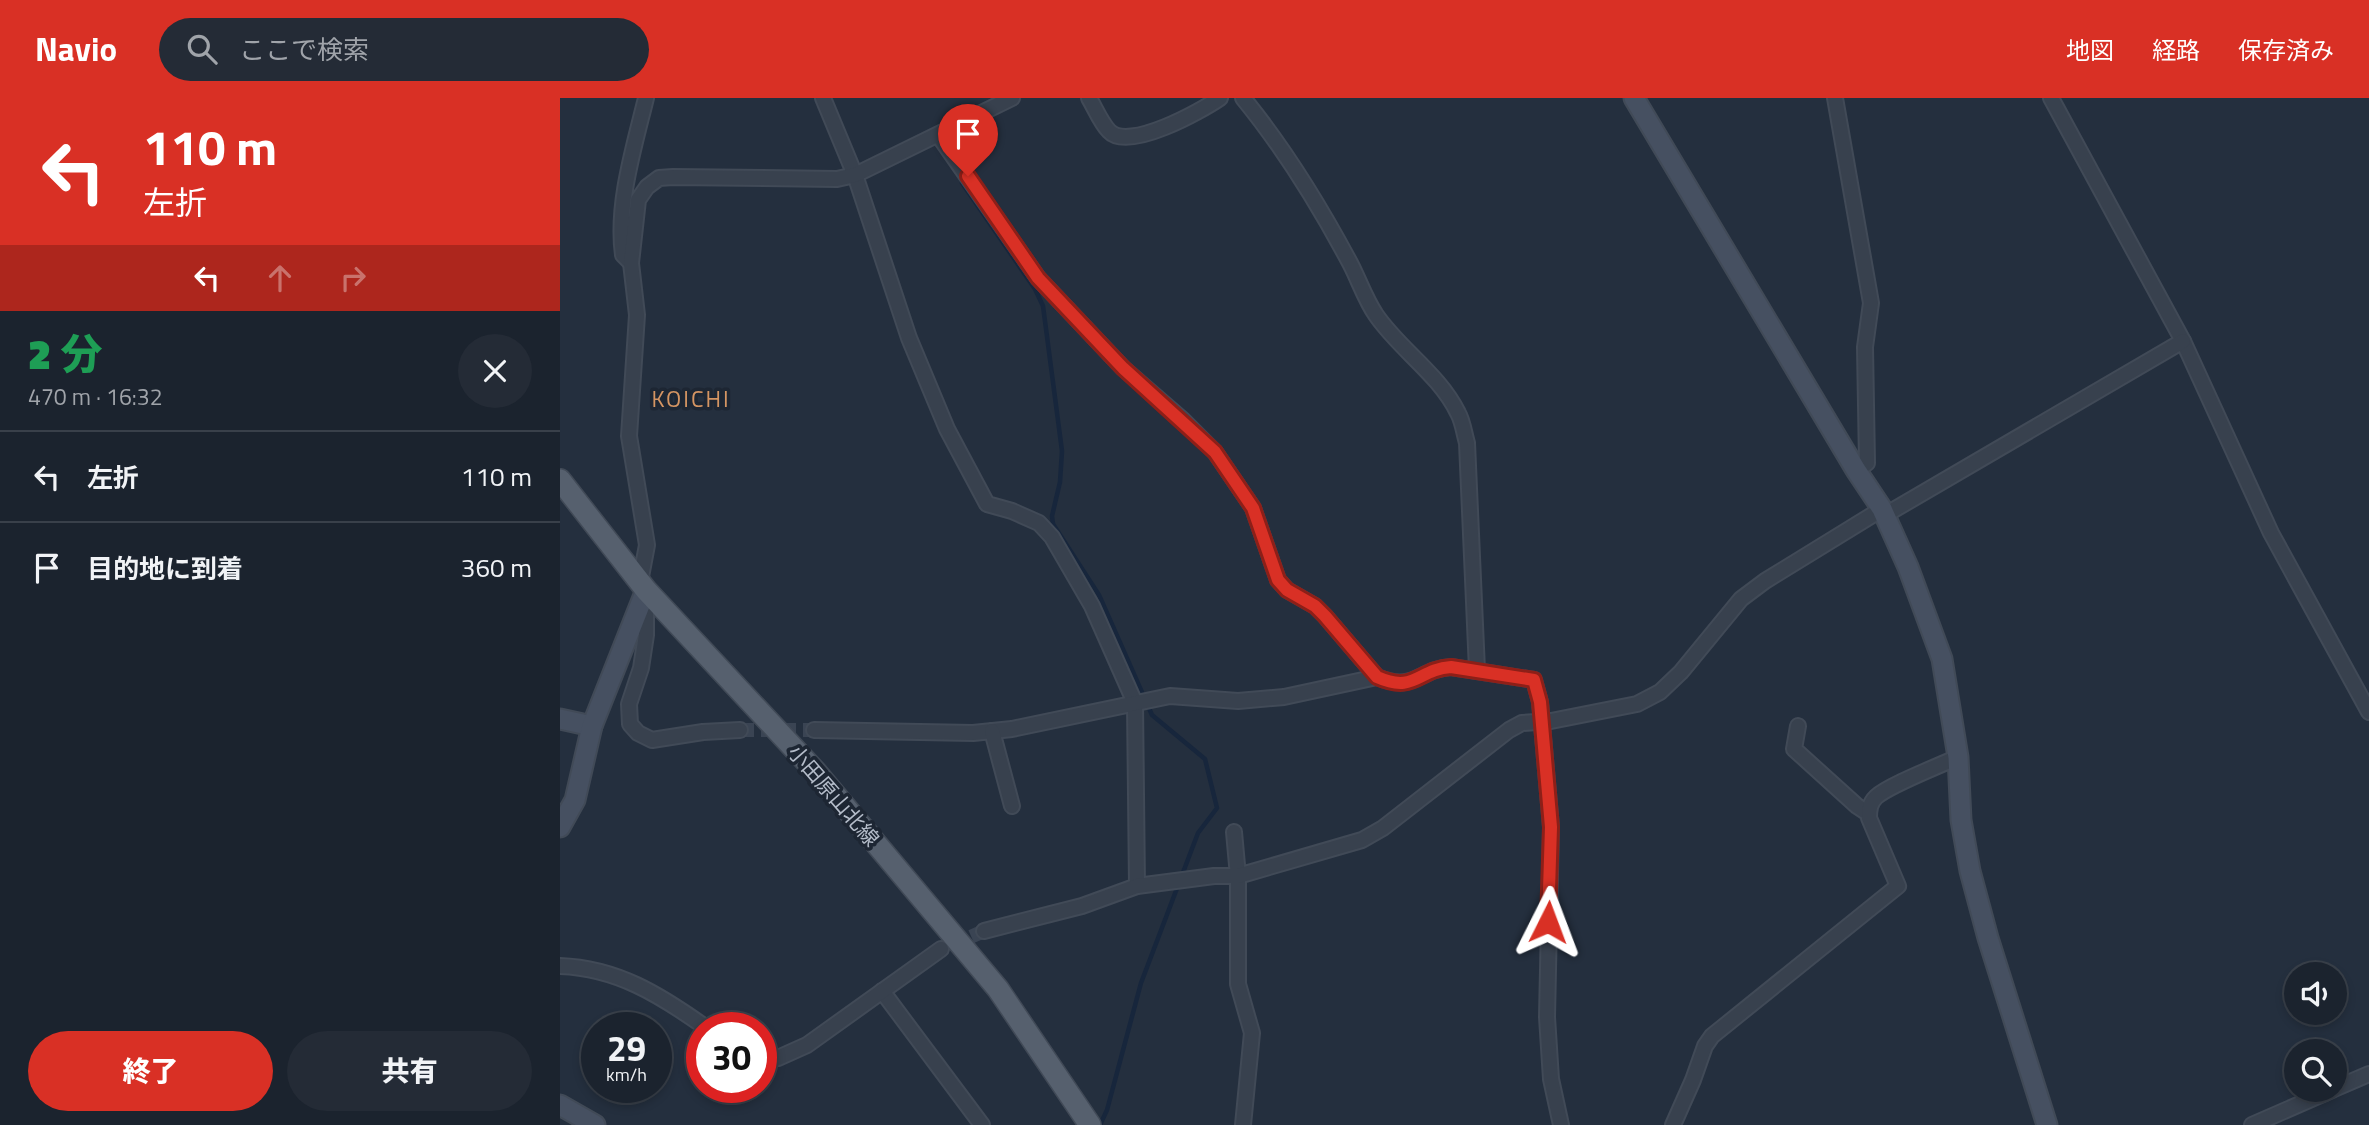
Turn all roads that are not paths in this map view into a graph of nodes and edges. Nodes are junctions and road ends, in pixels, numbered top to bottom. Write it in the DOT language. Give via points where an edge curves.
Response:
graph roads {
  1 [pos="646,98"];
  2 [pos="823,98"];
  3 [pos="1012,98"];
  4 [pos="1089,98"];
  5 [pos="1220,98"];
  6 [pos="1242,98"];
  7 [pos="1634,98"];
  8 [pos="1835,98"];
  9 [pos="2051,98"];
  10 [pos="939,135"];
  11 [pos="855,175"];
  12 [pos="631,263"];
  13 [pos="2183,341"];
  14 [pos="1856,470"];
  15 [pos="560,480"];
  16 [pos="1883,512"];
  17 [pos="643,586"];
  18 [pos="1477,670"];
  19 [pos="1377,677"];
  20 [pos="1135,703"];
  21 [pos="2369,712"];
  22 [pos="560,719"];
  23 [pos="1542,722"];
  24 [pos="592,726"];
  25 [pos="1798,726"];
  26 [pos="740,730"];
  27 [pos="814,730"];
  28 [pos="992,731"];
  29 [pos="1958,757"];
  30 [pos="1012,806"];
  31 [pos="1869,814"];
  32 [pos="560,827"];
  33 [pos="1234,832"];
  34 [pos="1238,876"];
  35 [pos="1138,886"];
  36 [pos="984,932"];
  37 [pos="940,949"];
  38 [pos="560,966"];
  39 [pos="882,991"];
  40 [pos="686,1014"];
  41 [pos="777,1058"];
  42 [pos="2369,1074"];
  43 [pos="2347,1084"];
  44 [pos="2305,1102"];
  45 [pos="560,1105"];
  46 [pos="595,1125"];
  47 [pos="982,1125"];
  48 [pos="1090,1125"];
  49 [pos="1242,1125"];
  50 [pos="1561,1125"];
  51 [pos="1673,1125"];
  52 [pos="2047,1125"];
  53 [pos="2252,1125"];
  1 -- 12 [label="street" via="626,186 621,243 623,255"];
  2 -- 11 [label="street"];
  3 -- 10 [label="street"];
  4 -- 5 [label="street" via="1109,132 1128,137 1158,130"];
  6 -- 18 [label="street" via="1305,186 1374,313 1395,341 1443,388 1459,414 1467,443"];
  7 -- 14 [label="street"];
  8 -- 14 [label="street" via="1871,303 1865,347 1867,463"];
  9 -- 13 [label="street"];
  10 -- 11 [label="street"];
  10 -- 19 [label="street" via="1038,278 1123,368 1215,452 1253,508 1278,580 1315,606"];
  11 -- 12 [label="street" via="837,179 659,178 638,200"];
  11 -- 20 [label="street" via="909,338 952,440 986,504 1039,523 1052,537 1092,606"];
  12 -- 17 [label="street" via="637,314 629,436 647,545"];
  13 -- 16 [label="street"];
  13 -- 21 [label="street" via="2271,533"];
  14 -- 16 [label="street"];
  15 -- 17 [label="main road, 小田原山北線"];
  16 -- 23 [label="street" via="1741,599 1660,692 1637,704"];
  16 -- 29 [label="street" via="1942,659"];
  17 -- 24 [label="street"];
  17 -- 26 [label="street" via="646,635 629,704 630,724 652,740"];
  17 -- 48 [label="main road, 小田原山北線" via="816,772 998,989"];
  18 -- 19 [label="street" via="1438,667 1405,684"];
  18 -- 23 [label="street" via="1534,680"];
  19 -- 20 [label="street" via="1283,697 1238,701 1170,696"];
  20 -- 28 [label="street"];
  20 -- 35 [label="street"];
  22 -- 24 [label="street"];
  23 -- 34 [label="street" via="1522,723 1509,730 1362,840"];
  23 -- 50 [label="street" via="1551,827 1547,1017 1551,1079"];
  24 -- 32 [label="street" via="575,800"];
  25 -- 31 [label="street" via="1794,749"];
  27 -- 28 [label="street"];
  28 -- 30 [label="street"];
  29 -- 31 [label="street" via="1878,795"];
  29 -- 52 [label="street" via="1961,820 1970,871"];
  31 -- 51 [label="street" via="1898,886 1712,1036"];
  33 -- 34 [label="street"];
  34 -- 35 [label="street"];
  34 -- 49 [label="street" via="1238,984 1252,1033"];
  35 -- 36 [label="street"];
  37 -- 39 [label="street"];
  38 -- 40 [label="street" via="621,977"];
  39 -- 41 [label="street" via="807,1045"];
  39 -- 47 [label="street"];
  42 -- 43 [label="street"];
  44 -- 53 [label="street"];
  45 -- 46 [label="street"];
}
